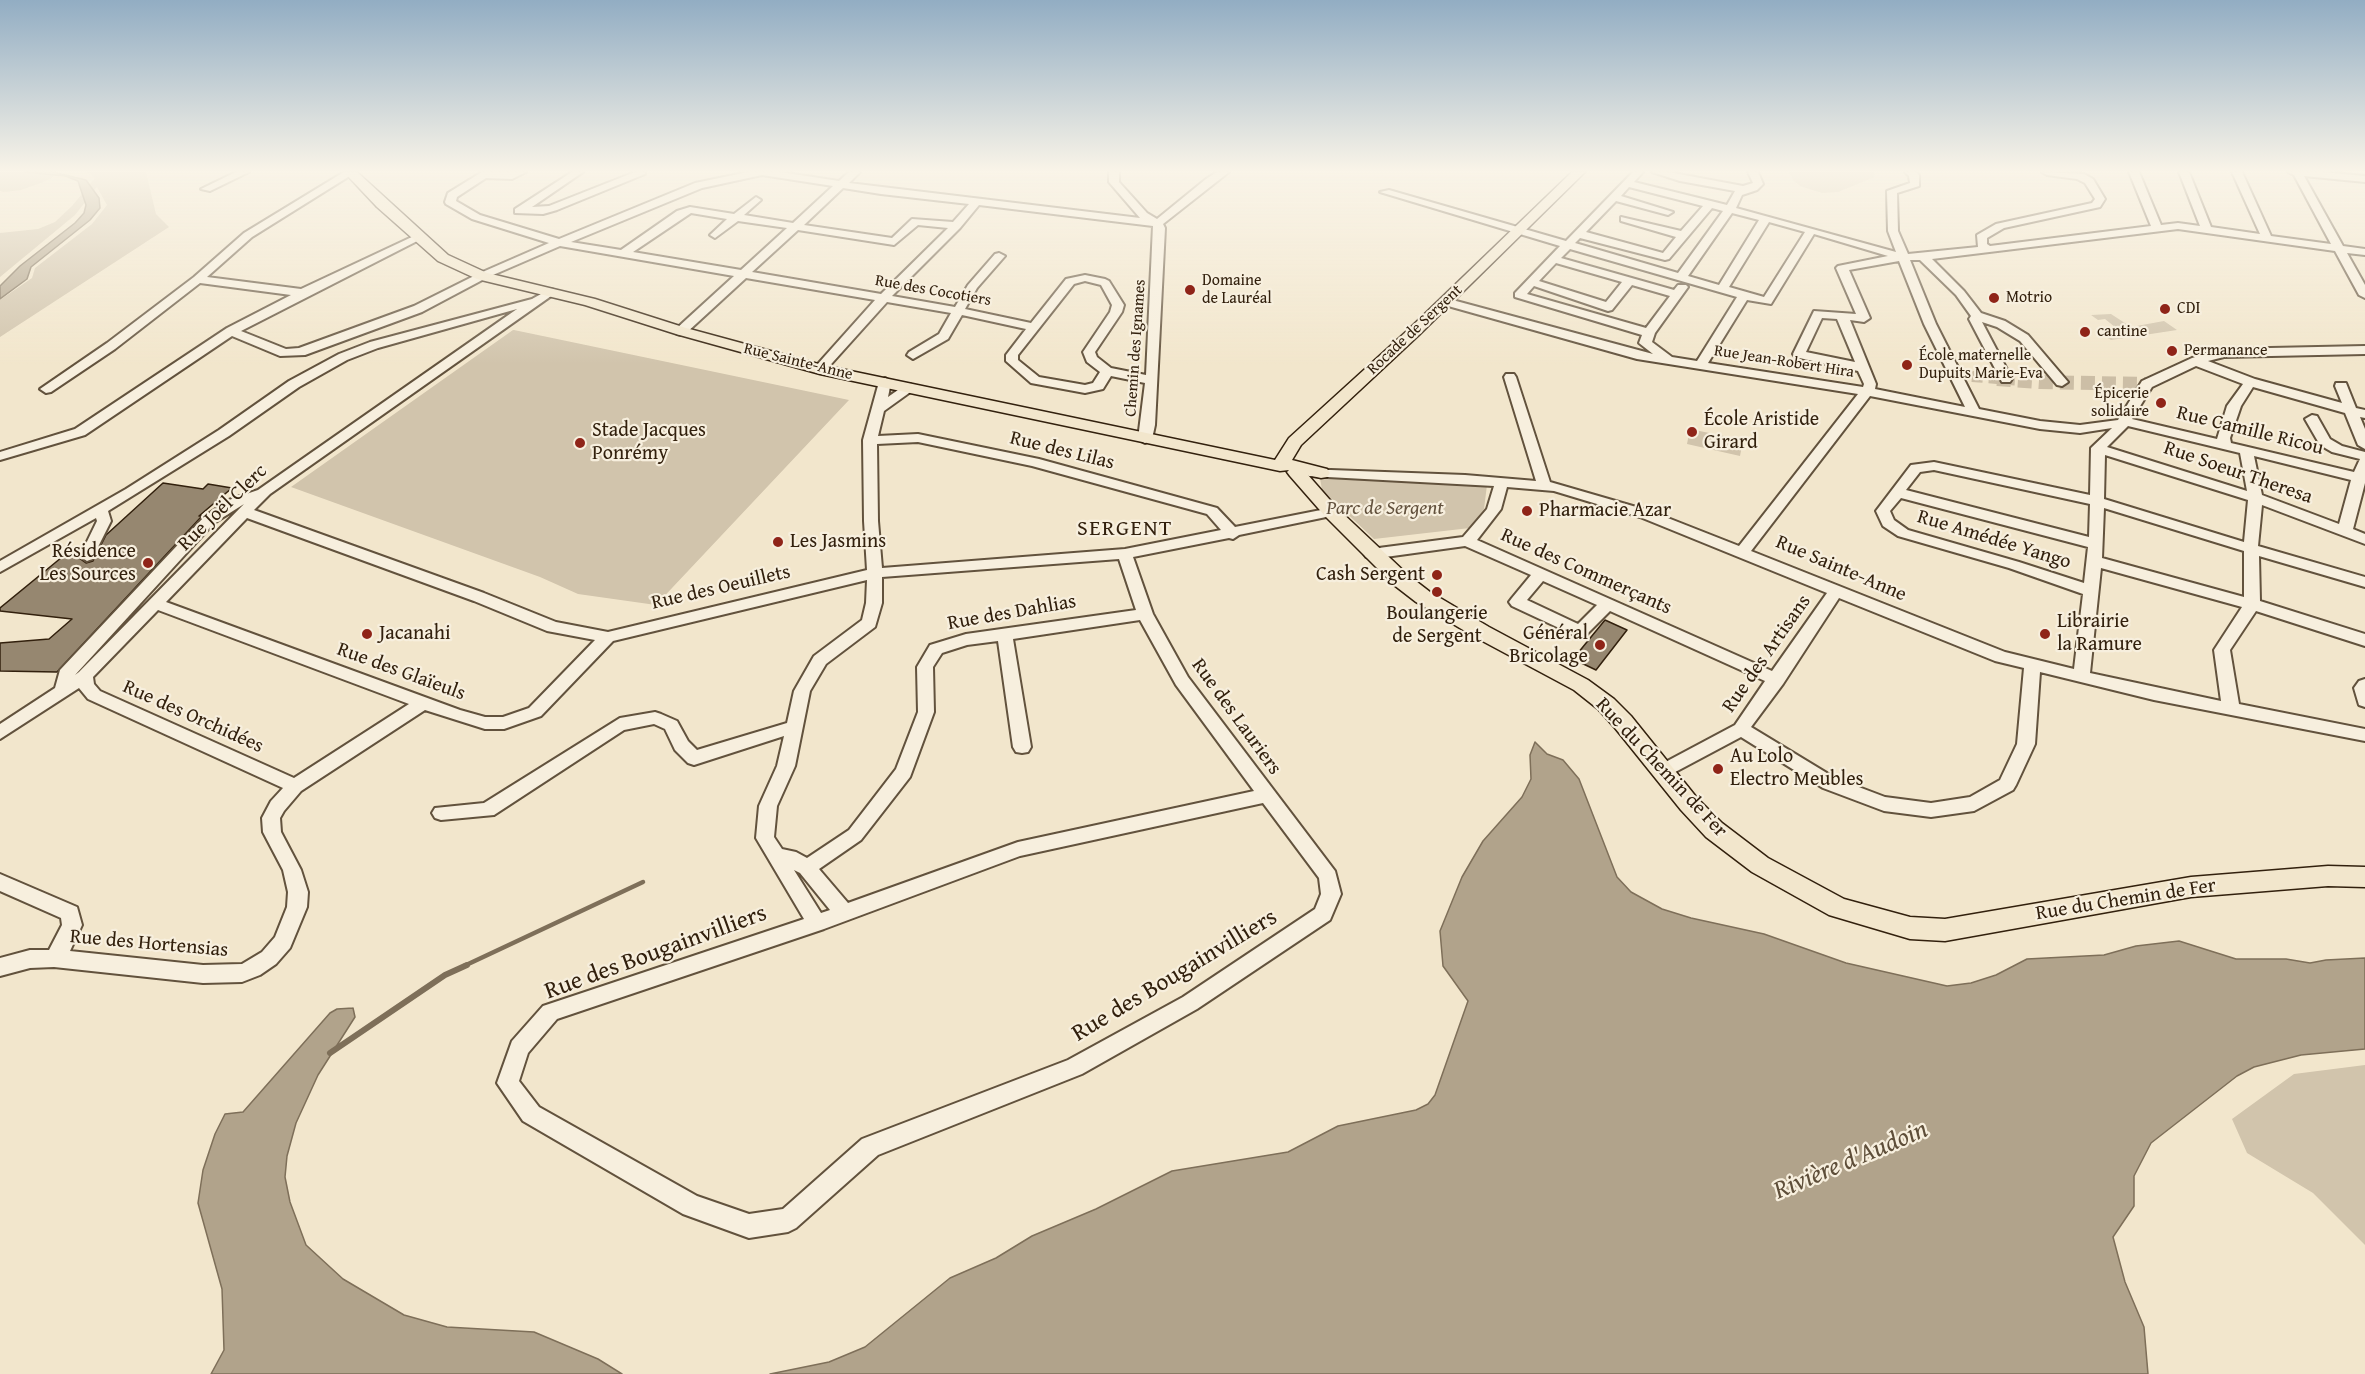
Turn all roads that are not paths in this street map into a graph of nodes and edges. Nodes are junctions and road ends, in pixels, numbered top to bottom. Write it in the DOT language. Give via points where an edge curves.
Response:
graph roads {
  1 [pos="247,236"];
  2 [pos="537,236"];
  3 [pos="576,236"];
  4 [pos="649,236"];
  5 [pos="787,236"];
  6 [pos="859,236"];
  7 [pos="900,236"];
  8 [pos="946,236"];
  9 [pos="1160,236"];
  10 [pos="1513,236"];
  11 [pos="1536,236"];
  12 [pos="1577,236"];
  13 [pos="1587,236"];
  14 [pos="1682,236"];
  15 [pos="1712,236"];
  16 [pos="1755,236"];
  17 [pos="1807,236"];
  18 [pos="1832,236"];
  19 [pos="1895,236"];
  20 [pos="1983,236"];
  21 [pos="2087,236"];
  22 [pos="2253,236"];
  23 [pos="2332,236"];
  24 [pos="418,238"];
  25 [pos="2267,238"];
  26 [pos="560,243"];
  27 [pos="1568,245"];
  28 [pos="1988,249"];
  29 [pos="2339,249"];
  30 [pos="2365,252"];
  31 [pos="624,254"];
  32 [pos="999,256"];
  33 [pos="1665,257"];
  34 [pos="1902,257"];
  35 [pos="1923,257"];
  36 [pos="1554,259"];
  37 [pos="1654,269"];
  38 [pos="742,273"];
  39 [pos="482,276"];
  40 [pos="1685,278"];
  41 [pos="198,279"];
  42 [pos="1630,280"];
  43 [pos="1532,282"];
  44 [pos="1722,289"];
  45 [pos="303,293"];
  46 [pos="1677,294"];
  47 [pos="1744,295"];
  48 [pos="2365,295"];
  49 [pos="544,297"];
  50 [pos="883,299"];
  51 [pos="1445,302"];
  52 [pos="959,311"];
  53 [pos="1842,316"];
  54 [pos="1977,316"];
  55 [pos="1034,327"];
  56 [pos="231,331"];
  57 [pos="681,331"];
  58 [pos="1645,344"];
  59 [pos="2365,350"];
  60 [pos="913,355"];
  61 [pos="2196,360"];
  62 [pos="1700,366"];
  63 [pos="1863,368"];
  64 [pos="820,369"];
  65 [pos="1107,371"];
  66 [pos="1510,377"];
  67 [pos="2006,379"];
  68 [pos="1151,380"];
  69 [pos="885,382"];
  70 [pos="2062,382"];
  71 [pos="2250,382"];
  72 [pos="2341,386"];
  73 [pos="910,388"];
  74 [pos="46,389"];
  75 [pos="1868,392"];
  76 [pos="878,409"];
  77 [pos="1974,412"];
  78 [pos="2359,413"];
  79 [pos="2312,419"];
  80 [pos="2124,422"];
  81 [pos="2080,429"];
  82 [pos="1145,439"];
  83 [pos="870,440"];
  84 [pos="2365,445"];
  85 [pos="2100,446"];
  86 [pos="2226,446"];
  87 [pos="2246,451"];
  88 [pos="0,456"];
  89 [pos="2365,456"];
  90 [pos="2365,461"];
  91 [pos="1290,469"];
  92 [pos="2361,479"];
  93 [pos="1502,481"];
  94 [pos="1317,482"];
  95 [pos="1544,485"];
  96 [pos="266,491"];
  97 [pos="1896,492"];
  98 [pos="2254,498"];
  99 [pos="2097,501"];
  100 [pos="101,510"];
  101 [pos="244,512"];
  102 [pos="1331,513"];
  103 [pos="2345,531"];
  104 [pos="1233,534"];
  105 [pos="2365,539"];
  106 [pos="1467,541"];
  107 [pos="2096,544"];
  108 [pos="2251,547"];
  109 [pos="1743,552"];
  110 [pos="1125,554"];
  111 [pos="1371,554"];
  112 [pos="87,556"];
  113 [pos="2095,561"];
  114 [pos="0,567"];
  115 [pos="875,573"];
  116 [pos="1540,574"];
  117 [pos="2365,582"];
  118 [pos="1836,591"];
  119 [pos="2090,591"];
  120 [pos="2252,603"];
  121 [pos="157,604"];
  122 [pos="1607,605"];
  123 [pos="1145,614"];
  124 [pos="1005,635"];
  125 [pos="608,637"];
  126 [pos="2365,640"];
  127 [pos="2032,665"];
  128 [pos="85,676"];
  129 [pos="2081,676"];
  130 [pos="1777,680"];
  131 [pos="2365,685"];
  132 [pos="64,691"];
  133 [pos="2365,701"];
  134 [pos="423,703"];
  135 [pos="2231,709"];
  136 [pos="796,726"];
  137 [pos="1741,729"];
  138 [pos="0,733"];
  139 [pos="2365,735"];
  140 [pos="1022,747"];
  141 [pos="1664,771"];
  142 [pos="295,786"];
  143 [pos="1266,795"];
  144 [pos="441,813"];
  145 [pos="775,856"];
  146 [pos="807,868"];
  147 [pos="2365,877"];
  148 [pos="0,882"];
  149 [pos="1332,894"];
  150 [pos="844,913"];
  151 [pos="817,923"];
  152 [pos="54,958"];
  153 [pos="0,967"];
  1 -- 41 [label="street"];
  2 -- 26 [label="street, Rue des Cocotiers"];
  3 -- 26 [label="street"];
  4 -- 31 [label="street"];
  5 -- 38 [label="street"];
  6 -- 7 [label="street" via="894,242"];
  8 -- 50 [label="street"];
  9 -- 68 [label="street, Chemin des Ignames"];
  10 -- 51 [label="main road, Rocade de Sergent"];
  11 -- 27 [label="street"];
  12 -- 27 [label="street"];
  13 -- 33 [label="street"];
  14 -- 33 [label="street"];
  15 -- 40 [label="street"];
  16 -- 44 [label="street"];
  17 -- 47 [label="street" via="1767,302"];
  18 -- 34 [label="street"];
  19 -- 34 [label="street"];
  20 -- 28 [label="street" via="1982,245"];
  21 -- 28 [label="street"];
  22 -- 25 [label="street"];
  23 -- 29 [label="street"];
  24 -- 39 [label="main road, Rue Sainte-Anne" via="443,258"];
  24 -- 45 [label="street"];
  25 -- 29 [label="street"];
  26 -- 31 [label="street, Rue des Cocotiers"];
  26 -- 39 [label="street"];
  27 -- 36 [label="street"];
  27 -- 37 [label="street"];
  28 -- 35 [label="street"];
  29 -- 30 [label="street"];
  29 -- 48 [label="street"];
  31 -- 38 [label="street, Rue des Cocotiers"];
  32 -- 52 [label="street" via="981,275"];
  33 -- 37 [label="street"];
  34 -- 35 [label="street"];
  34 -- 53 [label="street" via="1842,268 1864,318"];
  34 -- 77 [label="street"];
  35 -- 54 [label="street"];
  36 -- 42 [label="street"];
  36 -- 43 [label="street"];
  37 -- 40 [label="street"];
  38 -- 50 [label="street, Rue des Cocotiers"];
  38 -- 57 [label="street"];
  39 -- 49 [label="main road, Rue Sainte-Anne"];
  39 -- 56 [label="street" via="418,309 301,352 284,352"];
  40 -- 44 [label="street"];
  40 -- 46 [label="street"];
  41 -- 45 [label="street"];
  41 -- 74 [label="street" via="111,346"];
  42 -- 43 [label="street" via="1608,307"];
  42 -- 46 [label="street"];
  43 -- 58 [label="street" via="1519,295"];
  44 -- 47 [label="street"];
  45 -- 56 [label="street"];
  46 -- 58 [label="street"];
  47 -- 62 [label="street"];
  49 -- 57 [label="main road, Rue Sainte-Anne"];
  49 -- 96 [label="street, Rue Joël Clerc"];
  49 -- 100 [label="street" via="343,357 294,384 185,459"];
  50 -- 52 [label="street, Rue des Cocotiers"];
  50 -- 64 [label="street"];
  51 -- 58 [label="street, Rue Jean-Robert Hira"];
  51 -- 91 [label="main road, Rocade de Sergent" via="1295,442 1283,460"];
  52 -- 55 [label="street, Rue des Cocotiers"];
  52 -- 60 [label="street" via="944,336"];
  53 -- 63 [label="street"];
  53 -- 63 [label="street" via="1818,314 1799,354"];
  54 -- 67 [label="street" via="1975,319"];
  54 -- 70 [label="street" via="2019,334"];
  55 -- 65 [label="street" via="1011,358 1030,378 1089,389 1098,386"];
  55 -- 65 [label="street" via="1070,281 1101,281 1118,308 1089,355"];
  56 -- 88 [label="street" via="80,432"];
  57 -- 64 [label="main road, Rue Sainte-Anne"];
  58 -- 62 [label="street, Rue Jean-Robert Hira" via="1679,362"];
  59 -- 61 [label="street" via="2249,351"];
  61 -- 71 [label="street"];
  61 -- 80 [label="street" via="2147,384"];
  62 -- 75 [label="street, Rue Jean-Robert Hira"];
  63 -- 75 [label="street" via="1870,384"];
  64 -- 69 [label="main road, Rue Sainte-Anne"];
  65 -- 68 [label="street"];
  66 -- 95 [label="street"];
  68 -- 82 [label="street, Chemin des Ignames"];
  69 -- 73 [label="main road, Rue Sainte-Anne"];
  69 -- 76 [label="street"];
  71 -- 78 [label="street"];
  71 -- 86 [label="street" via="2227,422 2223,438"];
  72 -- 78 [label="street"];
  73 -- 76 [label="street"];
  73 -- 82 [label="main road, Rue Sainte-Anne"];
  75 -- 77 [label="street, Rue Jean-Robert Hira"];
  75 -- 109 [label="street"];
  76 -- 83 [label="street"];
  77 -- 81 [label="street, Rue Jean-Robert Hira"];
  78 -- 84 [label="street"];
  79 -- 89 [label="street" via="2325,442"];
  80 -- 81 [label="street, Rue Jean-Robert Hira"];
  80 -- 85 [label="street"];
  80 -- 86 [label="street, Rue Camille Ricou"];
  81 -- 85 [label="street, Rue Soeur Theresa"];
  82 -- 91 [label="main road, Rue Sainte-Anne"];
  83 -- 104 [label="street, Rue des Lilas" via="918,438 1034,462 1212,511"];
  83 -- 115 [label="street"];
  85 -- 98 [label="street, Rue Soeur Theresa"];
  85 -- 99 [label="street"];
  86 -- 87 [label="street, Rue Camille Ricou"];
  87 -- 92 [label="street, Rue Camille Ricou"];
  87 -- 98 [label="street"];
  90 -- 92 [label="street"];
  91 -- 94 [label="main road, Rue du Chemin de Fer"];
  92 -- 103 [label="street"];
  93 -- 94 [label="street, Rue Sainte-Anne"];
  93 -- 95 [label="street, Rue Sainte-Anne"];
  93 -- 106 [label="street" via="1494,509"];
  94 -- 102 [label="main road, Rue du Chemin de Fer"];
  95 -- 109 [label="street, Rue Sainte-Anne" via="1609,501"];
  96 -- 101 [label="street, Rue Joël Clerc"];
  96 -- 132 [label="street" via="234,503 209,520 66,674"];
  97 -- 99 [label="street, Rue Amédée Yango" via="1916,468 1934,466"];
  97 -- 107 [label="street"];
  97 -- 119 [label="street, Rue Amédée Yango" via="1883,511 1888,523 1903,532"];
  98 -- 103 [label="street, Rue Soeur Theresa"];
  98 -- 108 [label="street"];
  99 -- 107 [label="street"];
  99 -- 108 [label="street, Rue Amédée Yango"];
  100 -- 112 [label="street" via="104,521"];
  100 -- 114 [label="street"];
  101 -- 121 [label="street, Rue Joël Clerc"];
  101 -- 125 [label="street, Rue des Oeuillets" via="553,627"];
  102 -- 104 [label="street, Rue des Oeuillets"];
  102 -- 111 [label="main road, Rue du Chemin de Fer"];
  103 -- 105 [label="street, Rue Soeur Theresa"];
  104 -- 110 [label="street, Rue des Oeuillets"];
  106 -- 111 [label="street"];
  106 -- 116 [label="street, Rue des Commerçants"];
  107 -- 113 [label="street"];
  108 -- 117 [label="street, Rue Amédée Yango"];
  108 -- 120 [label="street"];
  109 -- 118 [label="street, Rue Sainte-Anne"];
  110 -- 115 [label="street, Rue des Oeuillets"];
  110 -- 123 [label="street, Rue des Lauriers"];
  111 -- 141 [label="main road, Rue du Chemin de Fer" via="1423,597 1581,685 1618,716"];
  113 -- 119 [label="street"];
  113 -- 120 [label="street"];
  115 -- 125 [label="street, Rue des Oeuillets"];
  115 -- 136 [label="street" via="869,623 820,660 802,692"];
  116 -- 122 [label="street, Rue des Commerçants"];
  116 -- 122 [label="street" via="1517,602 1580,631"];
  118 -- 127 [label="street, Rue Sainte-Anne" via="1976,649"];
  118 -- 130 [label="street, Rue des Artisans"];
  119 -- 129 [label="street"];
  120 -- 126 [label="street"];
  120 -- 135 [label="street" via="2222,650"];
  121 -- 128 [label="street, Rue Joël Clerc"];
  121 -- 134 [label="street, Rue des Glaïeuls"];
  122 -- 130 [label="street, Rue des Commerçants"];
  123 -- 124 [label="street, Rue des Dahlias"];
  123 -- 143 [label="street, Rue des Lauriers" via="1182,681"];
  124 -- 140 [label="street"];
  124 -- 146 [label="street, Rue des Dahlias" via="936,649 925,668 926,712 904,772 855,835"];
  125 -- 134 [label="street, Rue des Glaïeuls" via="535,712 504,723 485,723"];
  127 -- 129 [label="street, Rue Sainte-Anne"];
  127 -- 137 [label="street" via="2026,744 2007,785 1974,804 1931,810 1884,804 1829,783"];
  128 -- 132 [label="street, Rue Joël Clerc"];
  128 -- 142 [label="street, Rue des Orchidées" via="94,695"];
  129 -- 135 [label="street, Rue Sainte-Anne"];
  130 -- 137 [label="street, Rue des Artisans"];
  131 -- 133 [label="street"];
  132 -- 138 [label="street, Rue Joël Clerc"];
  134 -- 142 [label="street, Rue des Hortensias"];
  135 -- 139 [label="street, Rue Sainte-Anne"];
  136 -- 144 [label="street" via="694,758 681,745 671,725 655,718 620,724 488,810"];
  136 -- 145 [label="street" via="786,766 768,806 765,838"];
  137 -- 141 [label="street, Rue des Artisans"];
  141 -- 147 [label="main road, Rue du Chemin de Fer" via="1714,830 1760,865 1838,908 1910,928 1945,930 2190,887 2328,876"];
  142 -- 152 [label="street, Rue des Hortensias" via="271,818 272,832 295,881 297,907 283,942 269,958 253,969 231,974"];
  143 -- 149 [label="street, Rue des Lauriers" via="1328,876"];
  143 -- 150 [label="street, Rue des Bougainvilliers" via="1018,849"];
  145 -- 146 [label="street" via="789,857"];
  145 -- 151 [label="street"];
  146 -- 150 [label="street"];
  148 -- 152 [label="street" via="70,913 72,925"];
  149 -- 151 [label="street, Rue des Bougainvilliers" via="1323,914 1190,1003 1075,1067 870,1147 788,1220 749,1226 691,1206 531,1114 508,1083 519,1048 550,1012"];
  150 -- 151 [label="street, Rue des Bougainvilliers"];
  152 -- 153 [label="street, Rue des Hortensias"];
}
